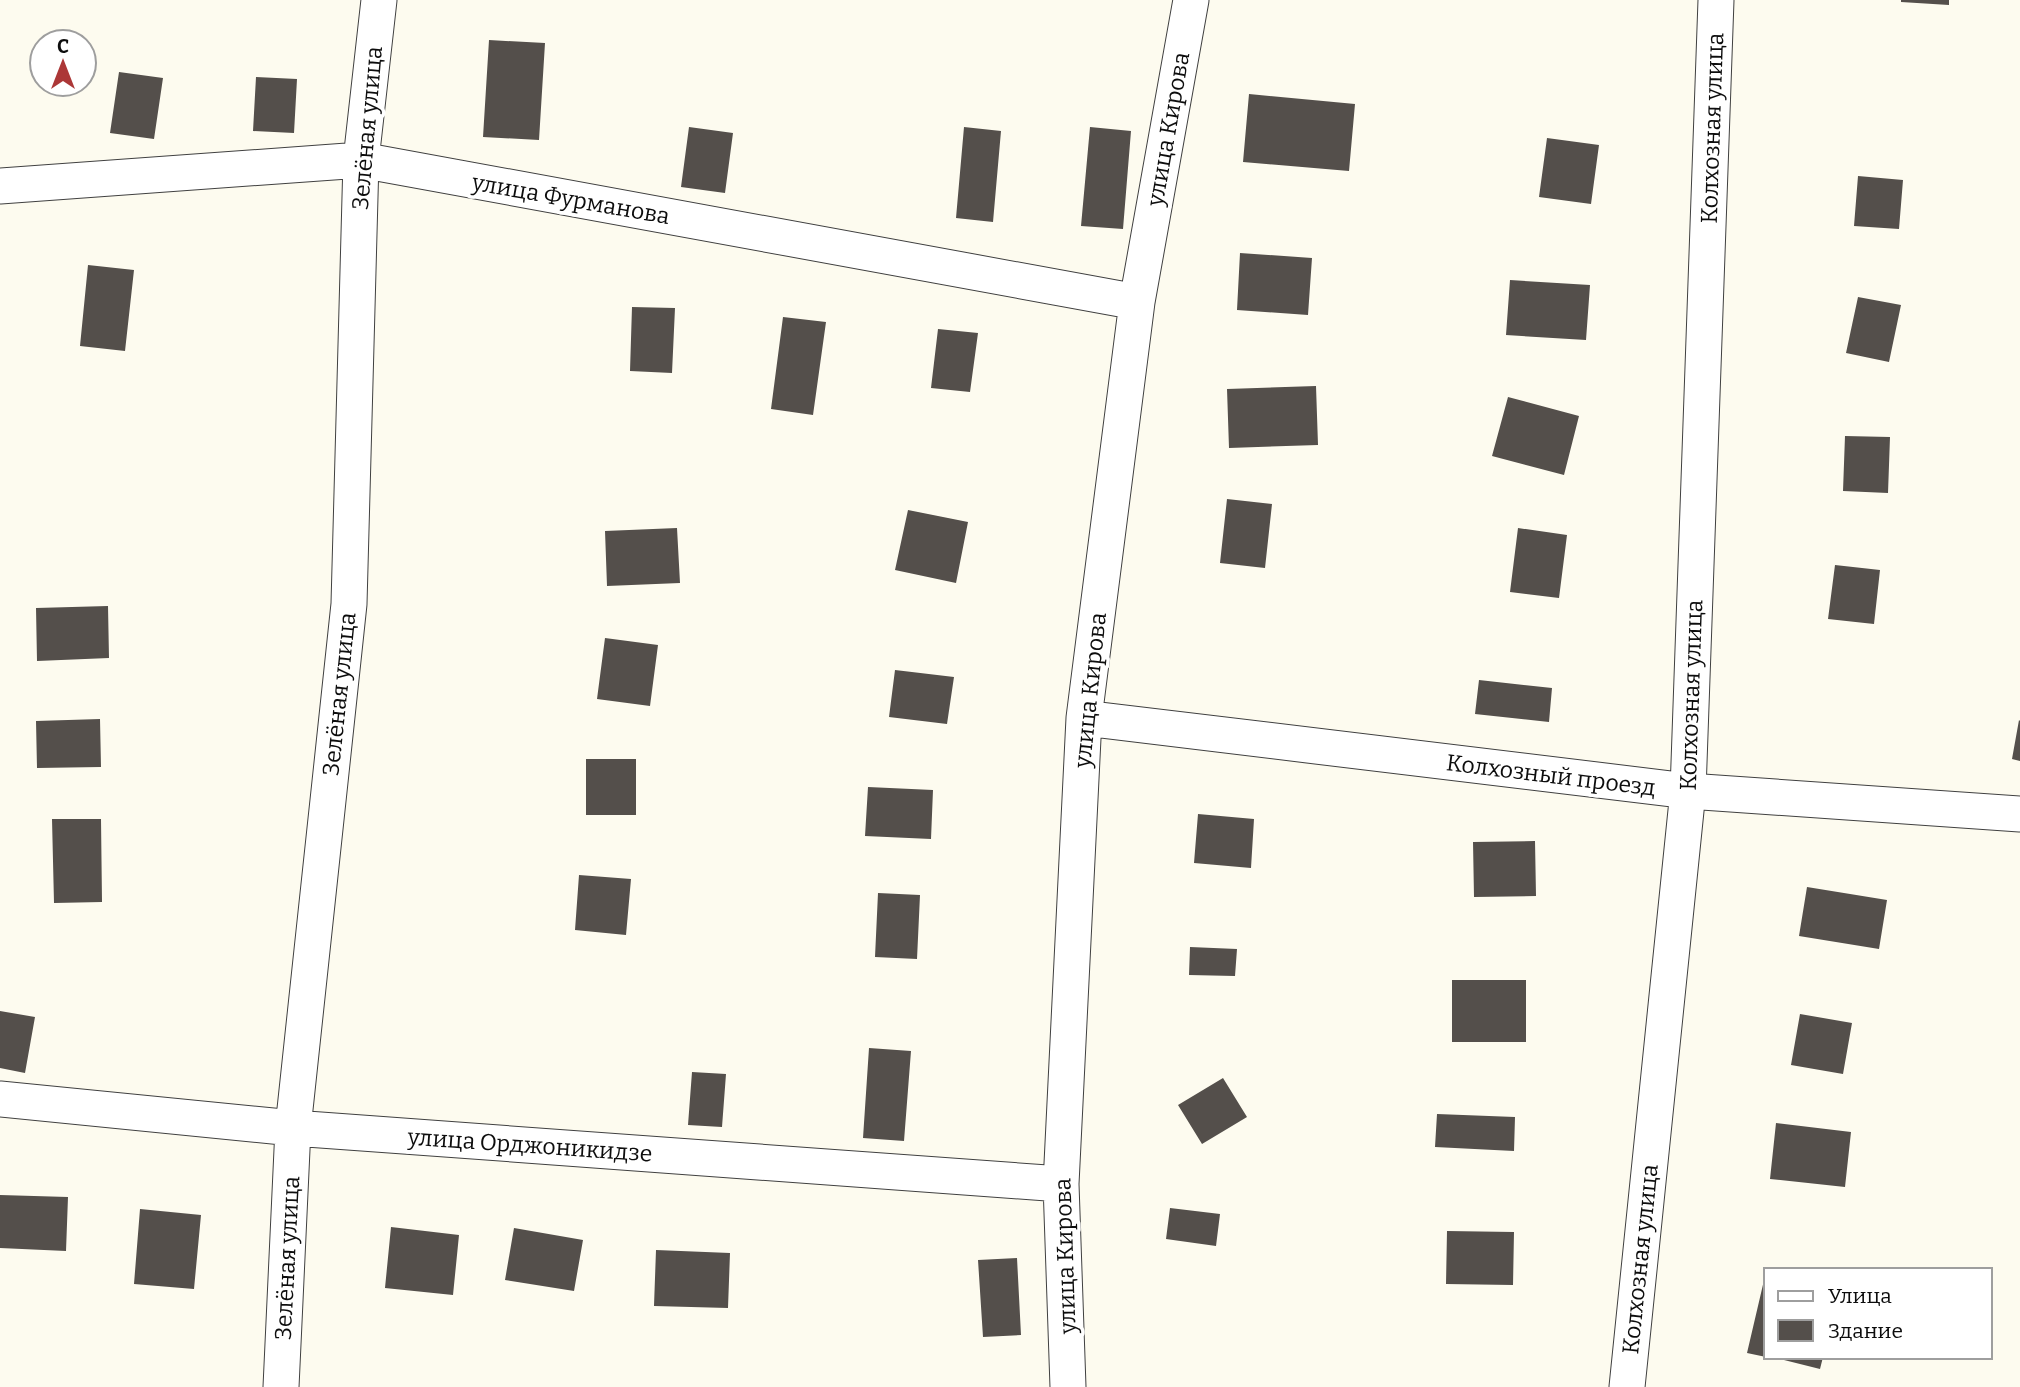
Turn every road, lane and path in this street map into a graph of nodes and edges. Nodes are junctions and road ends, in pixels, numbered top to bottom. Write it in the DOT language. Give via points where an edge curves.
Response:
graph roads {
  1 [pos="379,0"];
  2 [pos="1191,0"];
  3 [pos="1716,0"];
  4 [pos="361,160"];
  5 [pos="0,186"];
  6 [pos="1138,302"];
  7 [pos="1084,718"];
  8 [pos="1688,791"];
  9 [pos="2020,814"];
  10 [pos="0,1099"];
  11 [pos="293,1128"];
  12 [pos="1061,1184"];
  13 [pos="281,1387"];
  14 [pos="1068,1387"];
  15 [pos="1627,1387"];
  1 -- 4 [label="street, Зелёная улица"];
  2 -- 6 [label="street, улица Кирова"];
  3 -- 8 [label="street, Колхозная улица"];
  4 -- 5 [label="street, улица Фурманова"];
  4 -- 6 [label="street, улица Фурманова"];
  4 -- 11 [label="street, Зелёная улица" via="349,604"];
  6 -- 7 [label="street, улица Кирова"];
  7 -- 8 [label="street, Колхозный проезд"];
  7 -- 12 [label="street, улица Кирова"];
  8 -- 9 [label="street, Колхозный проезд"];
  8 -- 15 [label="street, Колхозная улица"];
  10 -- 11 [label="street, улица Орджоникидзе"];
  11 -- 12 [label="street, улица Орджоникидзе"];
  11 -- 13 [label="street, Зелёная улица"];
  12 -- 14 [label="street, улица Кирова"];
}
